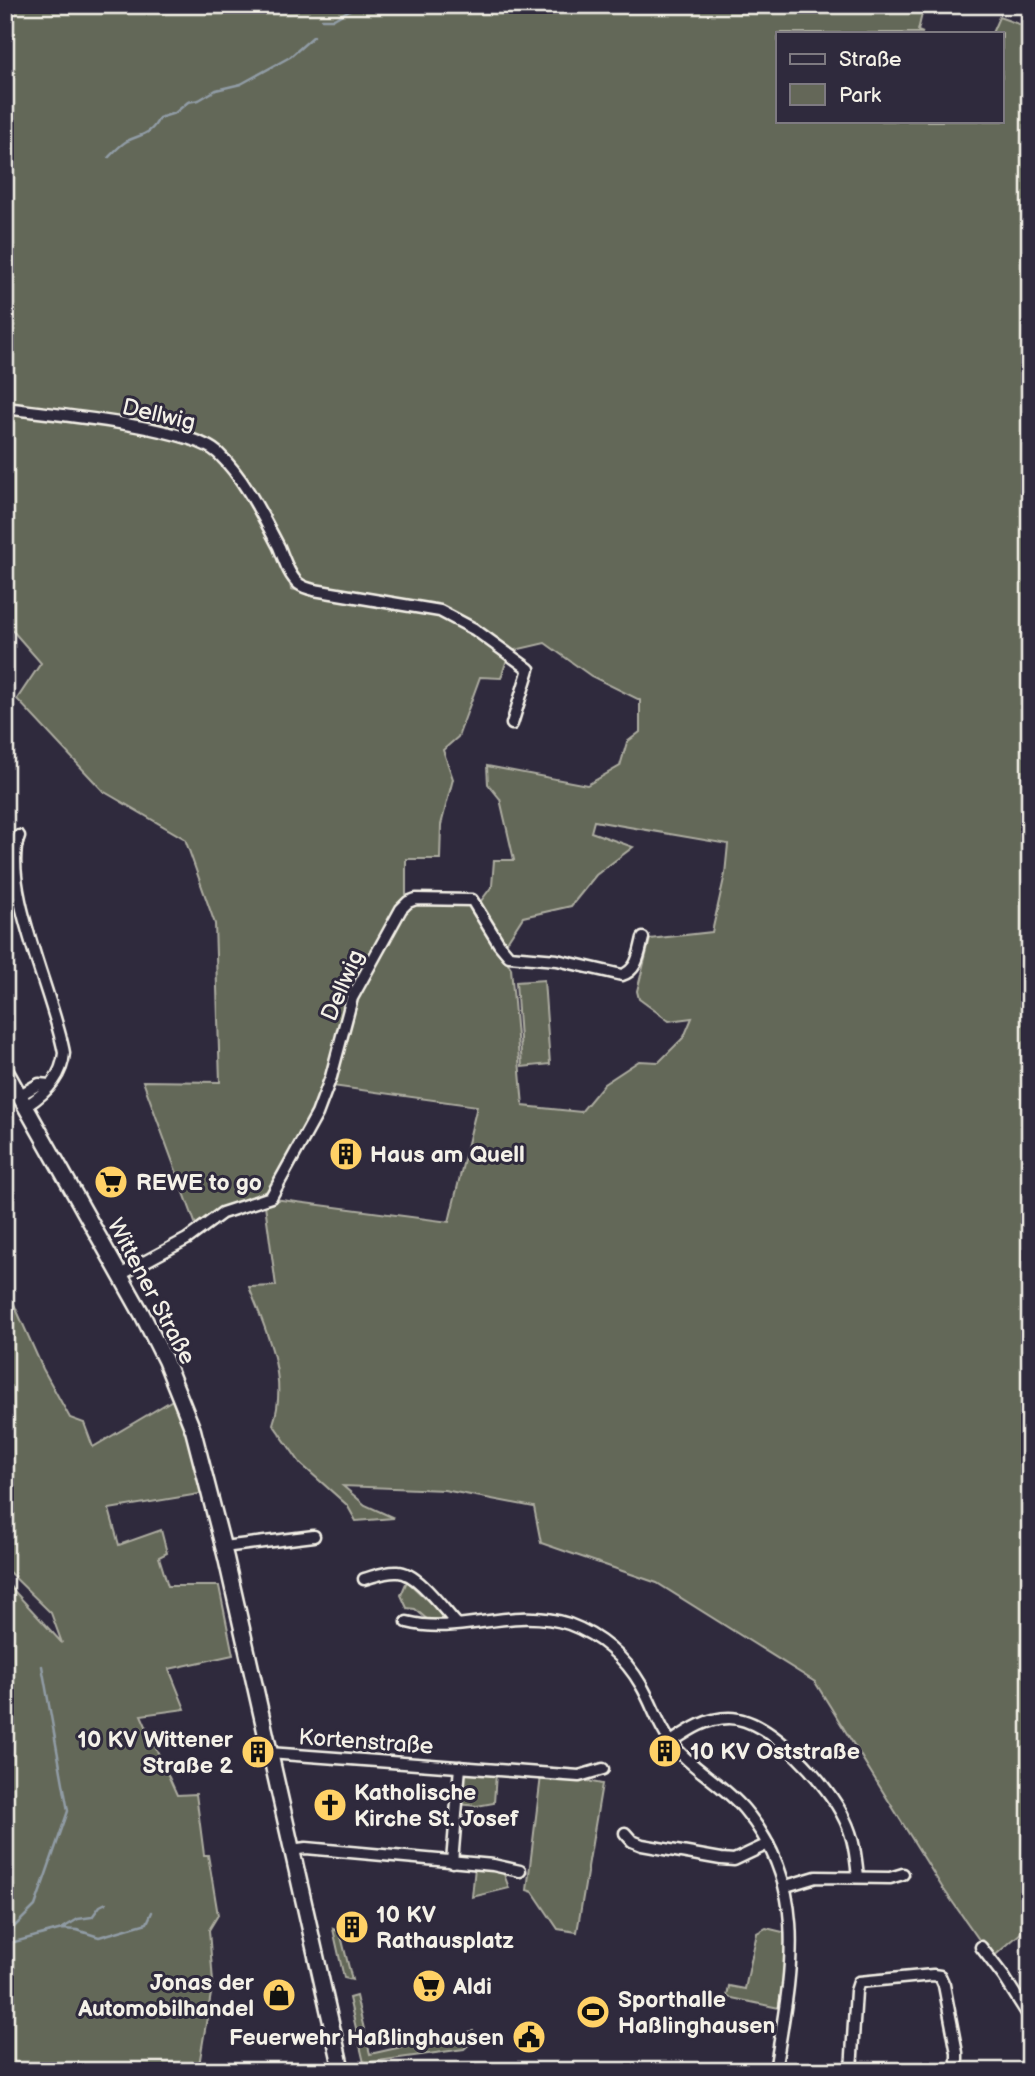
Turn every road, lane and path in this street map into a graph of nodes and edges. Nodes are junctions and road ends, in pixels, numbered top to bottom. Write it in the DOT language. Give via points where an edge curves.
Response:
graph roads {
  1 [pos="5,408"];
  2 [pos="512,724"];
  3 [pos="19,836"];
  4 [pos="643,938"];
  5 [pos="5,1070"];
  6 [pos="23,1101"];
  7 [pos="120,1275"];
  8 [pos="314,1536"];
  9 [pos="223,1547"];
  10 [pos="364,1579"];
  11 [pos="407,1622"];
  12 [pos="456,1623"];
  13 [pos="671,1742"];
  14 [pos="269,1753"];
  15 [pos="460,1768"];
  16 [pos="603,1769"];
  17 [pos="625,1833"];
  18 [pos="768,1844"];
  19 [pos="291,1850"];
  20 [pos="452,1862"];
  21 [pos="520,1871"];
  22 [pos="903,1874"];
  23 [pos="858,1877"];
  24 [pos="786,1886"];
  25 [pos="981,1947"];
  26 [pos="1030,2018"];
  27 [pos="342,2071"];
  28 [pos="775,2071"];
  29 [pos="851,2071"];
  30 [pos="957,2071"];
  1 -- 2 [label="street, Dellwig" via="159,431 192,439 216,452 240,480 300,585 440,611 529,669"];
  3 -- 6 [label="street" via="12,852 14,896 64,1053 62,1068 43,1095"];
  4 -- 7 [label="street, Dellwig" via="636,963 622,975 557,960 509,956 472,900 408,902 356,988 317,1115 271,1197 222,1213 187,1239"];
  5 -- 6 [label="main road, Wittener Straße"];
  6 -- 7 [label="main road, Wittener Straße"];
  7 -- 9 [label="main road, Wittener Straße" via="165,1360 188,1418"];
  8 -- 9 [label="street"];
  9 -- 14 [label="main road, Wittener Straße"];
  10 -- 12 [label="street" via="395,1571 406,1573"];
  11 -- 12 [label="street" via="428,1626"];
  12 -- 13 [label="street" via="526,1616 586,1632 624,1661"];
  13 -- 18 [label="street" via="743,1807"];
  13 -- 23 [label="street" via="701,1723 727,1718 747,1721 776,1737 836,1803 852,1838"];
  14 -- 15 [label="street, Kortenstraße"];
  14 -- 19 [label="main road, Wittener Straße"];
  15 -- 16 [label="street, Kortenstraße" via="579,1776"];
  15 -- 20 [label="street, Kortenstraße"];
  17 -- 18 [label="street" via="642,1845 720,1859 734,1860"];
  18 -- 24 [label="street"];
  19 -- 20 [label="street"];
  19 -- 27 [label="main road, Wittener Straße"];
  20 -- 21 [label="street"];
  22 -- 23 [label="street"];
  23 -- 24 [label="street" via="816,1877"];
  24 -- 28 [label="street" via="792,1923 791,1968"];
  25 -- 26 [label="street"];
  29 -- 30 [label="street" via="859,1982 933,1975 940,1976 944,1985"];
}
